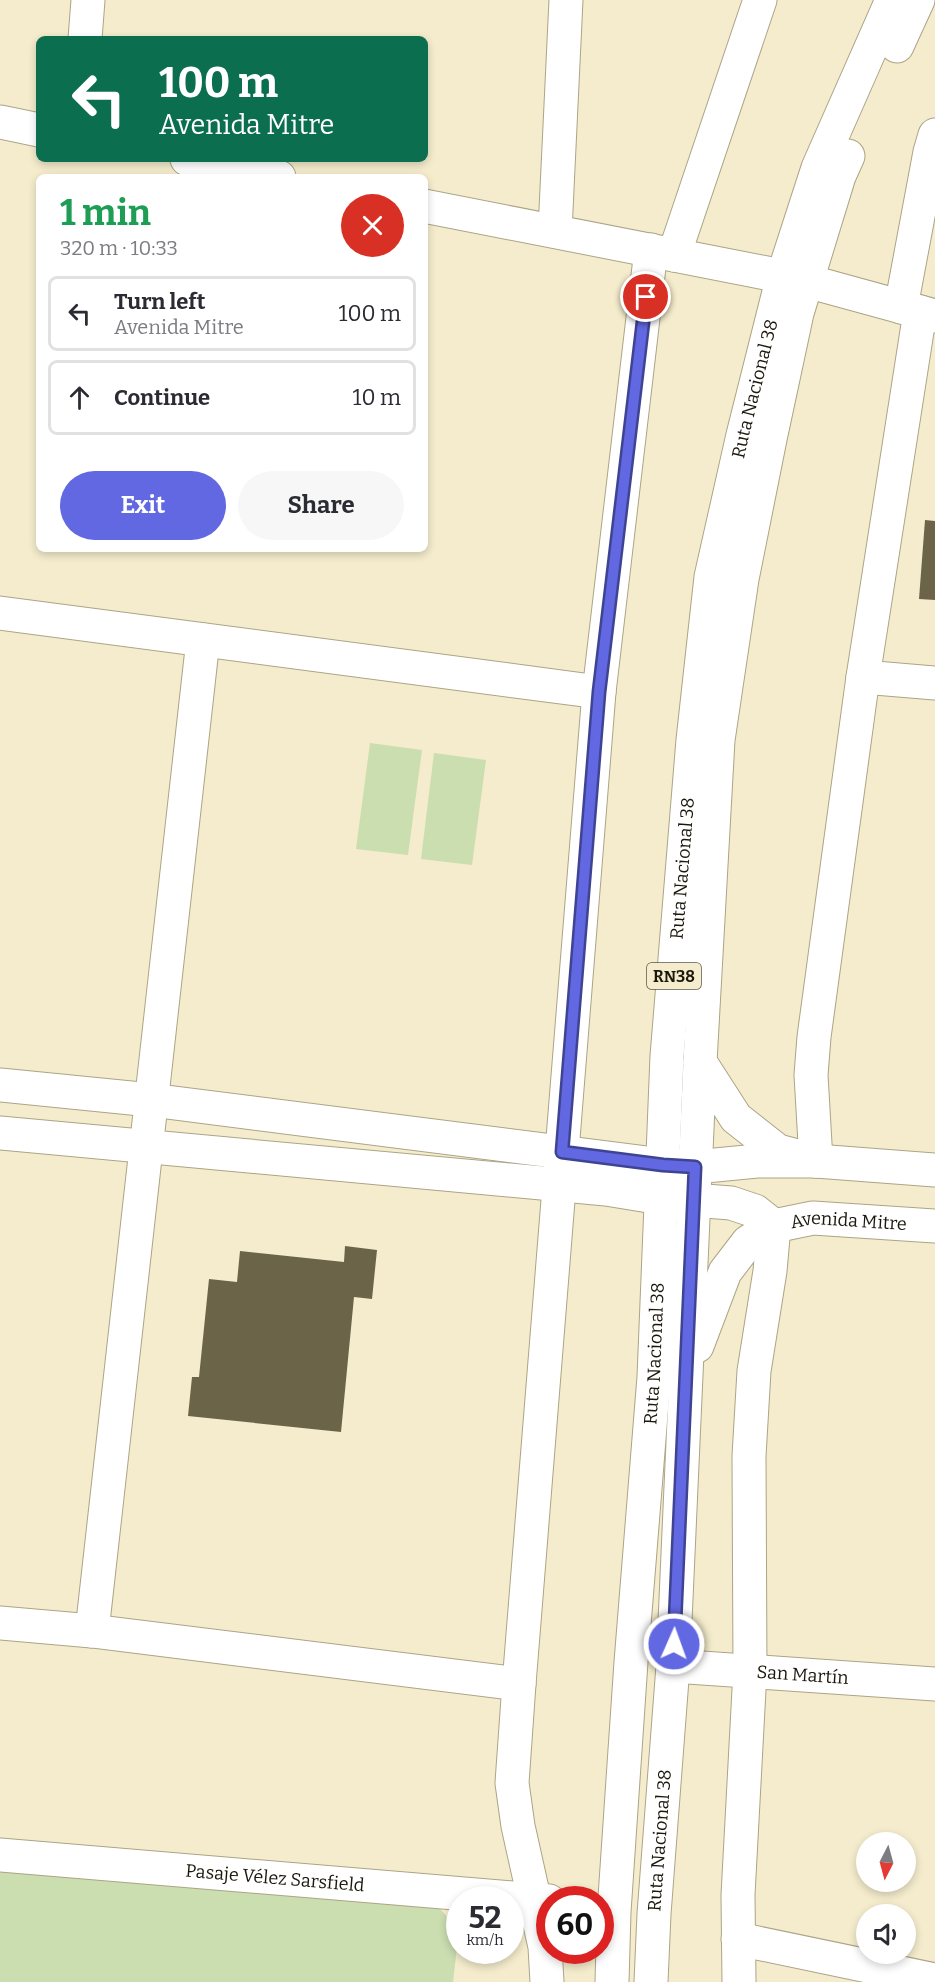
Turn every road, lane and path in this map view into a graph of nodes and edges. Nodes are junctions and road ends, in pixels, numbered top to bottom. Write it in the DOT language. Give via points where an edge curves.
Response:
graph roads {
  1 [pos="88,0"];
  2 [pos="567,0"];
  3 [pos="760,0"];
  4 [pos="892,0"];
  5 [pos="918,0"];
  6 [pos="85,36"];
  7 [pos="0,122"];
  8 [pos="36,129"];
  9 [pos="935,135"];
  10 [pos="202,162"];
  11 [pos="264,174"];
  12 [pos="428,207"];
  13 [pos="555,231"];
  14 [pos="662,252"];
  15 [pos="795,278"];
  16 [pos="919,312"];
  17 [pos="0,613"];
  18 [pos="203,640"];
  19 [pos="862,677"];
  20 [pos="935,683"];
  21 [pos="599,692"];
  22 [pos="700,1062"];
  23 [pos="0,1085"];
  24 [pos="152,1100"];
  25 [pos="0,1133"];
  26 [pos="146,1147"];
  27 [pos="562,1152"];
  28 [pos="816,1161"];
  29 [pos="663,1165"];
  30 [pos="695,1167"];
  31 [pos="935,1170"];
  32 [pos="559,1185"];
  33 [pos="661,1198"];
  34 [pos="694,1200"];
  35 [pos="774,1226"];
  36 [pos="935,1227"];
  37 [pos="686,1376"];
  38 [pos="0,1623"];
  39 [pos="92,1631"];
  40 [pos="673,1666"];
  41 [pos="750,1671"];
  42 [pos="519,1684"];
  43 [pos="935,1684"];
  44 [pos="0,1855"];
  45 [pos="537,1886"];
  46 [pos="609,1886"];
  47 [pos="536,1900"];
  48 [pos="738,1939"];
  49 [pos="546,1964"];
  50 [pos="611,1964"];
  51 [pos="935,1980"];
  52 [pos="547,1982"];
  53 [pos="612,1982"];
  54 [pos="651,1982"];
  55 [pos="739,1982"];
  1 -- 6 [label="street"];
  2 -- 13 [label="street"];
  3 -- 14 [label="street"];
  4 -- 15 [label="street, Ruta Nacional 38 / RN38" via="818,168"];
  5 -- 15 [label="street, Ruta Nacional 38 / RN38"];
  7 -- 8 [label="street"];
  9 -- 16 [label="street" via="930,152"];
  10 -- 11 [label="street"];
  12 -- 13 [label="street"];
  13 -- 14 [label="street"];
  14 -- 15 [label="street"];
  14 -- 21 [label="street"];
  15 -- 16 [label="street"];
  15 -- 22 [label="street, Ruta Nacional 38 / RN38" via="797,313 742,579 718,740"];
  15 -- 29 [label="street, Ruta Nacional 38 / RN38" via="743,435 711,577 693,740"];
  16 -- 19 [label="street"];
  17 -- 18 [label="street"];
  18 -- 21 [label="street"];
  18 -- 24 [label="street"];
  19 -- 20 [label="street"];
  19 -- 28 [label="street" via="814,1037 811,1075"];
  21 -- 27 [label="street"];
  22 -- 28 [label="street" via="736,1118 778,1151"];
  22 -- 30 [label="street, Ruta Nacional 38 / RN38"];
  23 -- 24 [label="street"];
  24 -- 26 [label="street"];
  24 -- 27 [label="street"];
  25 -- 26 [label="street, Avenida Mitre"];
  26 -- 32 [label="street, Avenida Mitre"];
  26 -- 39 [label="street"];
  27 -- 29 [label="street"];
  27 -- 32 [label="street"];
  28 -- 30 [label="street"];
  28 -- 31 [label="street"];
  29 -- 30 [label="street"];
  29 -- 33 [label="street, Ruta Nacional 38 / RN38"];
  30 -- 34 [label="street, Ruta Nacional 38 / RN38"];
  32 -- 33 [label="street, Avenida Mitre"];
  32 -- 42 [label="street"];
  33 -- 34 [label="street, Avenida Mitre"];
  33 -- 46 [label="street, Ruta Nacional 38 / RN38" via="654,1377"];
  34 -- 35 [label="street, Avenida Mitre" via="731,1203 755,1210"];
  34 -- 37 [label="street, Ruta Nacional 38 / RN38"];
  35 -- 36 [label="street, Avenida Mitre" via="813,1218"];
  35 -- 37 [label="street" via="748,1242 725,1272"];
  35 -- 41 [label="street" via="754,1371 749,1456"];
  37 -- 40 [label="street, Ruta Nacional 38 / RN38"];
  38 -- 39 [label="street"];
  39 -- 42 [label="street"];
  40 -- 41 [label="street, San Martín"];
  40 -- 54 [label="street, Ruta Nacional 38 / RN38"];
  41 -- 43 [label="street, San Martín"];
  41 -- 48 [label="street"];
  42 -- 45 [label="street" via="512,1783 518,1826"];
  44 -- 47 [label="street, Pasaje Vélez Sarsfield"];
  48 -- 51 [label="street"];
  48 -- 55 [label="street"];
  49 -- 52 [label="street"];
  50 -- 53 [label="street, Ruta Nacional 38 / RN38"];
}
